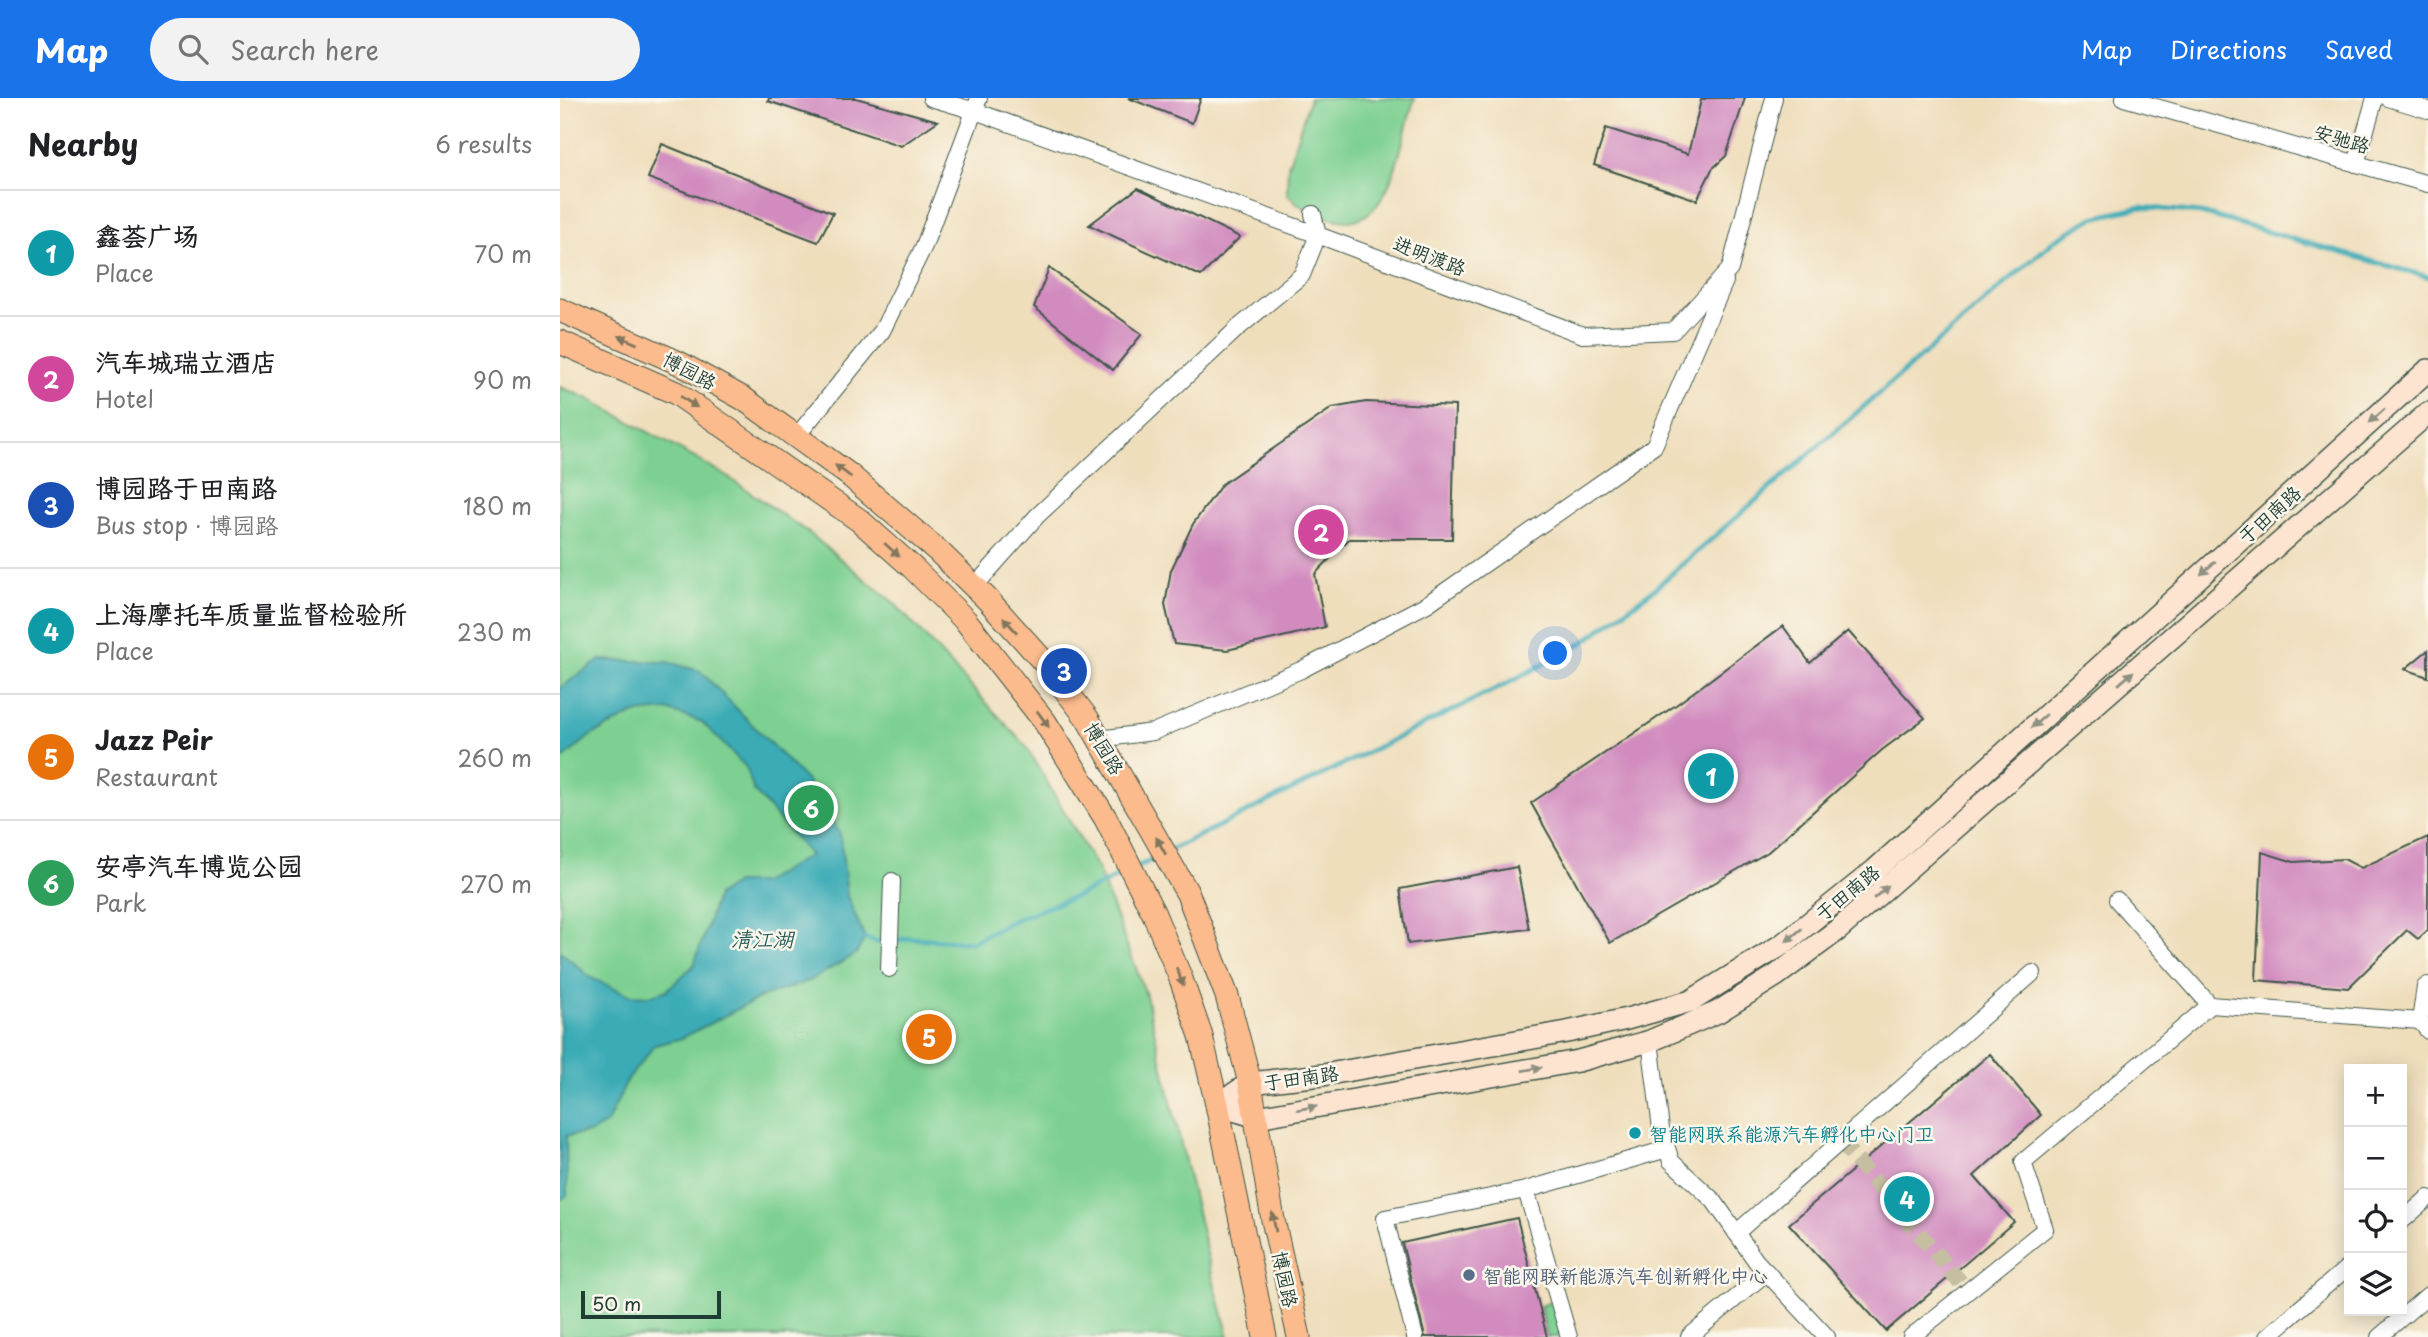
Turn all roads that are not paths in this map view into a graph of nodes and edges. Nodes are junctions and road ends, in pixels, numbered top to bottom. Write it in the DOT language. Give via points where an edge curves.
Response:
graph roads {
  1 [pos="931,98"];
  2 [pos="1774,98"];
  3 [pos="2124,98"];
  4 [pos="2375,98"];
  5 [pos="2388,98"];
  6 [pos="977,104"];
  7 [pos="2428,110"];
  8 [pos="2357,164"];
  9 [pos="2428,184"];
  10 [pos="1313,214"];
  11 [pos="1318,234"];
  12 [pos="1730,269"];
  13 [pos="560,310"];
  14 [pos="560,342"];
  15 [pos="2428,370"];
  16 [pos="2428,413"];
  17 [pos="796,437"];
  18 [pos="974,587"];
  19 [pos="1099,738"];
  20 [pos="1980,775"];
  21 [pos="1997,791"];
  22 [pos="892,881"];
  23 [pos="2117,900"];
  24 [pos="889,969"];
  25 [pos="2033,973"];
  26 [pos="2428,985"];
  27 [pos="2210,1005"];
  28 [pos="2424,1026"];
  29 [pos="1650,1041"];
  30 [pos="1250,1083"];
  31 [pos="1217,1105"];
  32 [pos="1257,1117"];
  33 [pos="1667,1149"];
  34 [pos="1526,1189"];
  35 [pos="2428,1198"];
  36 [pos="2407,1216"];
  37 [pos="1737,1233"];
  38 [pos="2344,1270"];
  39 [pos="1767,1272"];
  40 [pos="2428,1295"];
  41 [pos="1931,1331"];
  42 [pos="1265,1337"];
  43 [pos="1299,1337"];
  44 [pos="1415,1337"];
  45 [pos="1569,1337"];
  46 [pos="1689,1337"];
  47 [pos="1826,1337"];
  48 [pos="1911,1337"];
  49 [pos="2267,1337"];
  50 [pos="2379,1337"];
  1 -- 6 [label="street, 进明渡路"];
  2 -- 12 [label="street, 进明渡路"];
  3 -- 8 [label="street, 安驰路"];
  4 -- 8 [label="street"];
  5 -- 7 [label="street"];
  6 -- 11 [label="street, 进明渡路"];
  6 -- 17 [label="street" via="924,246 882,331"];
  8 -- 9 [label="street, 安驰路"];
  10 -- 11 [label="street"];
  11 -- 12 [label="street, 进明渡路" via="1583,335 1674,331"];
  11 -- 18 [label="street" via="1301,275 1037,516"];
  12 -- 19 [label="street" via="1654,446 1427,604 1301,670 1153,732"];
  17 -- 13 [label="main road, 博园路, one-way" via="744,399 679,363"];
  14 -- 31 [label="main road, 博园路, one-way" via="676,393 859,520 974,631 1045,722 1106,819 1181,979 1201,1036"];
  15 -- 20 [label="street, 于田南路, one-way"];
  21 -- 16 [label="street, 于田南路, one-way"];
  18 -- 17 [label="main road, 博园路, one-way" via="895,513"];
  19 -- 18 [label="main road, 博园路, one-way" via="1045,663"];
  30 -- 19 [label="main road, 博园路, one-way" via="1227,996 1188,894"];
  20 -- 21 [label="street"];
  20 -- 30 [label="street, 于田南路, one-way" via="1875,870 1783,944 1691,1001 1567,1032"];
  29 -- 21 [label="street, 于田南路, one-way" via="1718,1012 1777,975 1839,929"];
  22 -- 24 [label="street"];
  23 -- 27 [label="street"];
  25 -- 37 [label="street"];
  26 -- 28 [label="street"];
  27 -- 28 [label="street"];
  27 -- 41 [label="street" via="2023,1161 2045,1229"];
  32 -- 29 [label="street, 于田南路, one-way" via="1578,1061"];
  29 -- 33 [label="street"];
  30 -- 31 [label="street, 于田南路"];
  30 -- 32 [label="main road, 博园路"];
  31 -- 32 [label="street, 于田南路"];
  31 -- 42 [label="main road, 博园路"];
  43 -- 32 [label="main road, 博园路, one-way" via="1273,1220"];
  33 -- 34 [label="street"];
  33 -- 37 [label="street" via="1671,1161 1714,1201"];
  34 -- 44 [label="street" via="1385,1218"];
  34 -- 45 [label="street"];
  35 -- 36 [label="street"];
  37 -- 39 [label="street"];
  38 -- 49 [label="street"];
  39 -- 46 [label="street"];
  39 -- 47 [label="street"];
  40 -- 50 [label="street"];
  41 -- 48 [label="street"];
}
